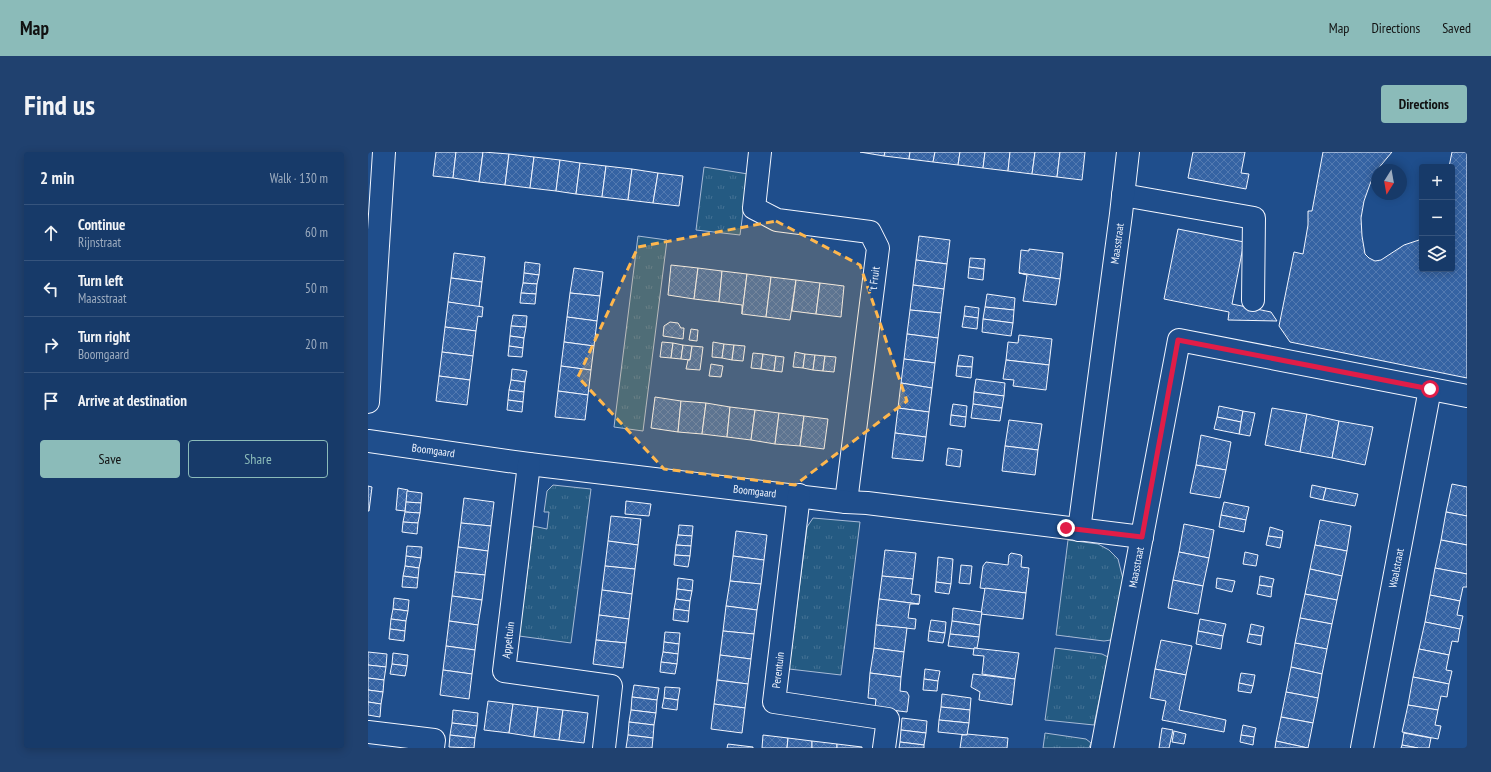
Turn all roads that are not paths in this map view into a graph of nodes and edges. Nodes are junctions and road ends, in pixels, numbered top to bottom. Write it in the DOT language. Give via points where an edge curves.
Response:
graph roads {
  1 [pos="384,152"];
  2 [pos="760,152"];
  3 [pos="1128,152"];
  4 [pos="1123,195"];
  5 [pos="374,227"];
  6 [pos="1253,300"];
  7 [pos="1430,389"];
  8 [pos="1467,396"];
  9 [pos="368,402"];
  10 [pos="368,441"];
  11 [pos="529,464"];
  12 [pos="799,495"];
  13 [pos="846,502"];
  14 [pos="1080,530"];
  15 [pos="1142,537"];
  16 [pos="368,732"];
  17 [pos="433,748"];
  18 [pos="604,748"];
  19 [pos="884,748"];
  20 [pos="1102,748"];
  21 [pos="1362,748"];
  1 -- 5 [label="street"];
  2 -- 13 [label="street, 't Fruit" via="754,208 777,220 870,232 878,248"];
  3 -- 4 [label="street, Maasstraat"];
  4 -- 6 [label="street" via="1254,218"];
  4 -- 14 [label="street, Maasstraat"];
  5 -- 9 [label="street"];
  7 -- 8 [label="street"];
  7 -- 15 [label="street, Maasstraat" via="1178,340"];
  7 -- 21 [label="street, Waalstraat"];
  10 -- 11 [label="street, Boomgaard"];
  11 -- 12 [label="street, Boomgaard"];
  11 -- 18 [label="street, Appeltuin" via="504,671 611,686"];
  12 -- 13 [label="street, Boomgaard"];
  12 -- 19 [label="street, Perentuin" via="774,702 888,719"];
  13 -- 14 [label="street, Boomgaard"];
  14 -- 15 [label="street, Boomgaard"];
  15 -- 20 [label="street, Maasstraat"];
  16 -- 17 [label="street" via="434,740"];
}
